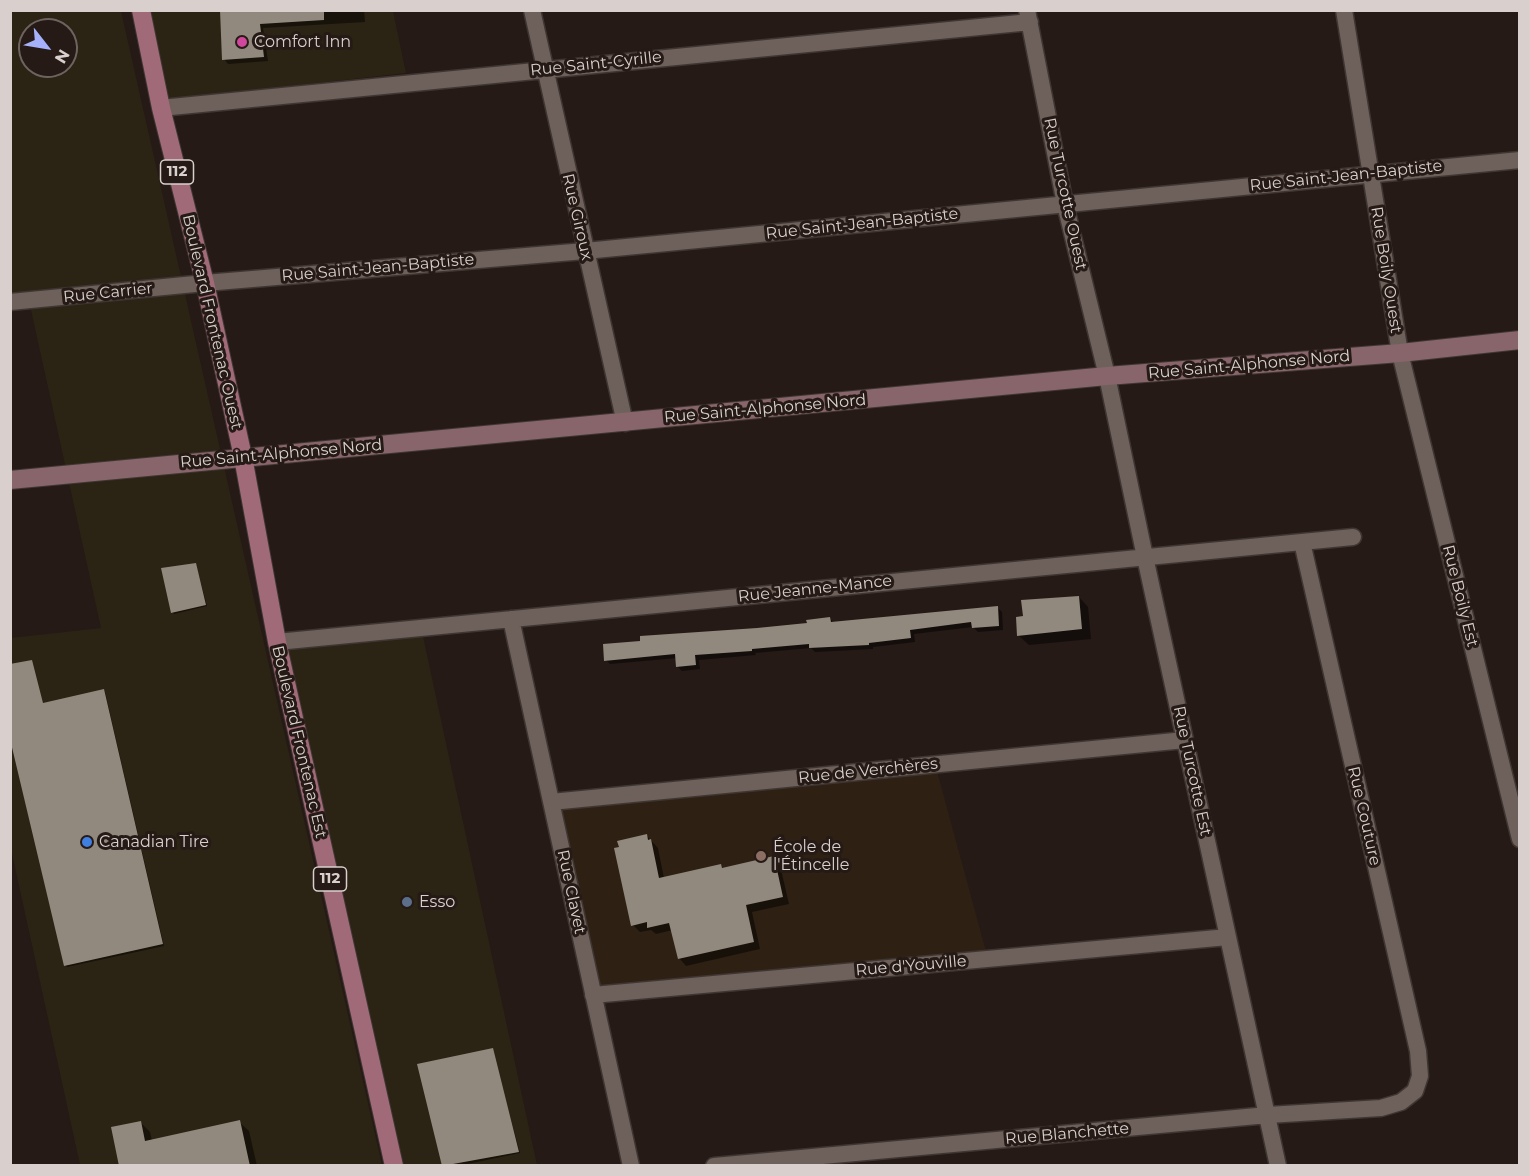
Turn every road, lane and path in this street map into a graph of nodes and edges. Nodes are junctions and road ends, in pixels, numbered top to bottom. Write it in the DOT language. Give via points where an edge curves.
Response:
graph roads {
  1 [pos="141,10"];
  2 [pos="532,10"];
  3 [pos="1344,10"];
  4 [pos="1029,16"];
  5 [pos="545,69"];
  6 [pos="161,108"];
  7 [pos="1520,160"];
  8 [pos="1371,174"];
  9 [pos="1065,204"];
  10 [pos="585,251"];
  11 [pos="205,283"];
  12 [pos="10,302"];
  13 [pos="1520,340"];
  14 [pos="1400,353"];
  15 [pos="1107,376"];
  16 [pos="625,423"];
  17 [pos="243,458"];
  18 [pos="10,480"];
  19 [pos="1353,537"];
  20 [pos="1302,542"];
  21 [pos="1145,557"];
  22 [pos="511,619"];
  23 [pos="277,642"];
  24 [pos="1185,740"];
  25 [pos="551,802"];
  26 [pos="1520,839"];
  27 [pos="1228,937"];
  28 [pos="593,995"];
  29 [pos="1415,1091"];
  30 [pos="1268,1116"];
  31 [pos="394,1166"];
  32 [pos="631,1166"];
  33 [pos="714,1166"];
  34 [pos="1278,1166"];
  1 -- 6 [label="main road, Boulevard Frontenac Ouest / 112"];
  2 -- 5 [label="street, Rue Giroux"];
  3 -- 8 [label="street, Rue Boily Ouest"];
  4 -- 5 [label="street, Rue Saint-Cyrille"];
  4 -- 9 [label="street, Rue Turcotte Ouest"];
  5 -- 6 [label="street, Rue Saint-Cyrille"];
  5 -- 10 [label="street, Rue Giroux"];
  6 -- 11 [label="main road, Boulevard Frontenac Ouest / 112"];
  7 -- 8 [label="street, Rue Saint-Jean-Baptiste"];
  8 -- 9 [label="street, Rue Saint-Jean-Baptiste"];
  8 -- 14 [label="street, Rue Boily Ouest"];
  9 -- 10 [label="street, Rue Saint-Jean-Baptiste"];
  9 -- 15 [label="street, Rue Turcotte Ouest"];
  10 -- 11 [label="street, Rue Saint-Jean-Baptiste"];
  10 -- 16 [label="street, Rue Giroux"];
  11 -- 12 [label="street, Rue Carrier"];
  11 -- 17 [label="main road, Boulevard Frontenac Ouest / 112"];
  13 -- 14 [label="main road, Rue Saint-Alphonse Nord"];
  14 -- 15 [label="main road, Rue Saint-Alphonse Nord"];
  14 -- 26 [label="street, Rue Boily Est"];
  15 -- 16 [label="main road, Rue Saint-Alphonse Nord"];
  15 -- 21 [label="street, Rue Turcotte Est"];
  16 -- 17 [label="main road, Rue Saint-Alphonse Nord"];
  17 -- 18 [label="main road, Rue Saint-Alphonse Nord"];
  17 -- 23 [label="main road, Boulevard Frontenac Est / 112"];
  19 -- 20 [label="street, Rue Jeanne-Mance"];
  20 -- 21 [label="street, Rue Jeanne-Mance"];
  20 -- 29 [label="street, Rue Couture" via="1418,1051 1420,1076"];
  21 -- 22 [label="street, Rue Jeanne-Mance"];
  21 -- 24 [label="street, Rue Turcotte Est"];
  22 -- 23 [label="street, Rue Jeanne-Mance"];
  22 -- 25 [label="street, Rue Clavet"];
  23 -- 31 [label="main road, Boulevard Frontenac Est / 112"];
  24 -- 25 [label="street, Rue de Verchères"];
  24 -- 27 [label="street, Rue Turcotte Est"];
  25 -- 28 [label="street, Rue Clavet"];
  27 -- 28 [label="street, Rue d'Youville"];
  27 -- 30 [label="street, Rue Turcotte Est"];
  28 -- 32 [label="street, Rue Clavet"];
  29 -- 30 [label="street, Rue Blanchette" via="1401,1102 1381,1108"];
  30 -- 33 [label="street, Rue Blanchette"];
  30 -- 34 [label="street, Rue Turcotte Est"];
}
